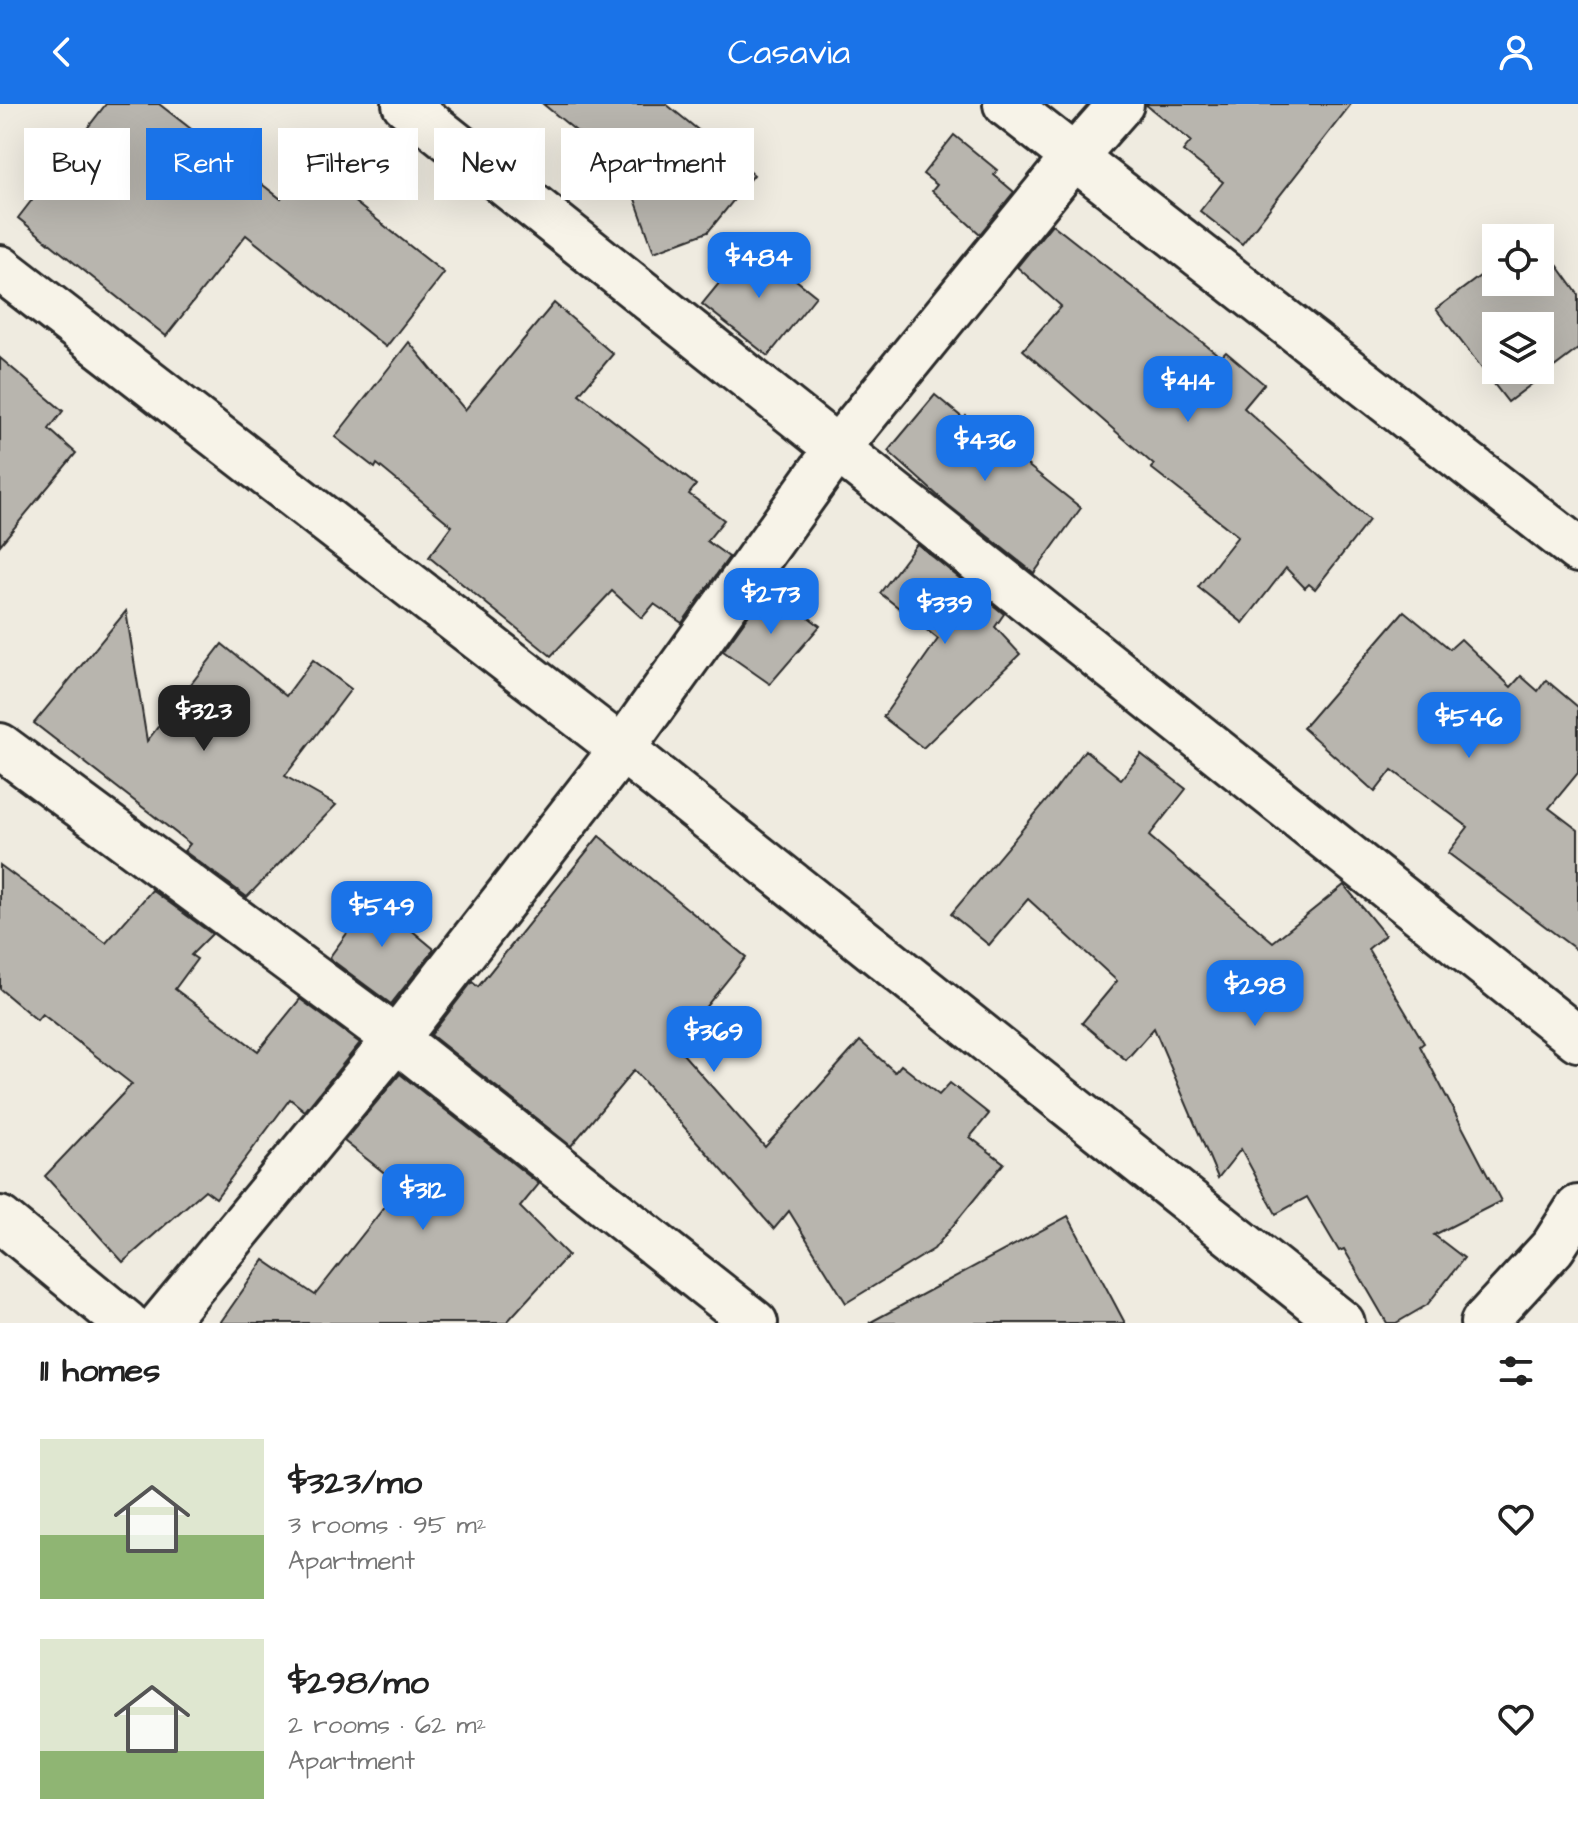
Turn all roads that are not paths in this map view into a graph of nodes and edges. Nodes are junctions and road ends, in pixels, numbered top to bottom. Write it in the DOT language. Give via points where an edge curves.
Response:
graph roads {
  1 [pos="405,104"];
  2 [pos="1006,104"];
  3 [pos="1121,104"];
  4 [pos="1075,156"];
  5 [pos="0,268"];
  6 [pos="837,449"];
  7 [pos="1578,550"];
  8 [pos="0,746"];
  9 [pos="622,749"];
  10 [pos="396,1039"];
  11 [pos="1578,1039"];
  12 [pos="1578,1208"];
  13 [pos="0,1219"];
  14 [pos="126,1323"];
  15 [pos="162,1323"];
  16 [pos="755,1323"];
  17 [pos="1342,1323"];
  18 [pos="1483,1323"];
  1 -- 6 [label="street"];
  2 -- 4 [label="street"];
  3 -- 4 [label="street"];
  4 -- 6 [label="street"];
  4 -- 7 [label="street"];
  5 -- 9 [label="street"];
  6 -- 9 [label="street"];
  6 -- 11 [label="street"];
  8 -- 10 [label="street"];
  9 -- 10 [label="street"];
  9 -- 17 [label="street"];
  10 -- 15 [label="street"];
  10 -- 16 [label="street"];
  12 -- 18 [label="street" via="1553,1247"];
  13 -- 14 [label="street"];
}
